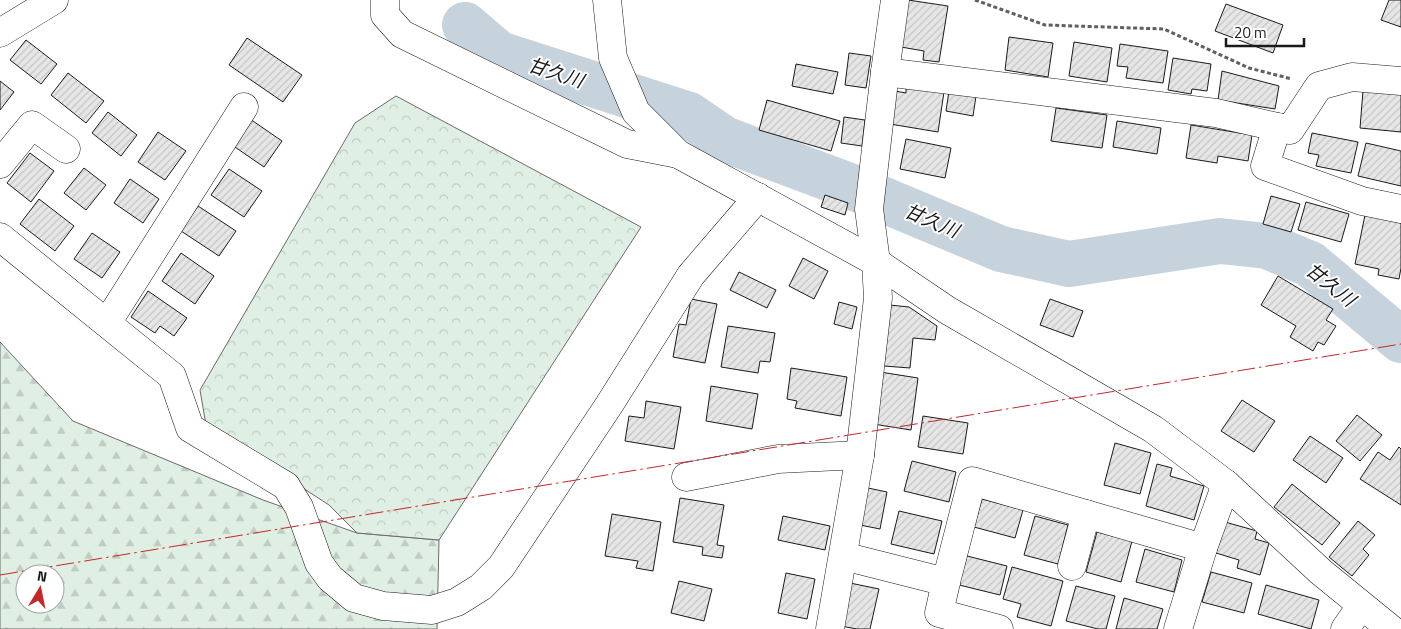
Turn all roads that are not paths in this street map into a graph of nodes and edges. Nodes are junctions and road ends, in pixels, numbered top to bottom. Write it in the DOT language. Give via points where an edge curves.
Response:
graph roads {
  1 [pos="54,0"];
  2 [pos="385,0"];
  3 [pos="607,0"];
  4 [pos="895,0"];
  5 [pos="0,33"];
  6 [pos="885,72"];
  7 [pos="1401,81"];
  8 [pos="244,107"];
  9 [pos="1277,127"];
  10 [pos="66,149"];
  11 [pos="678,154"];
  12 [pos="0,164"];
  13 [pos="758,197"];
  14 [pos="1401,209"];
  15 [pos="0,237"];
  16 [pos="876,262"];
  17 [pos="107,323"];
  18 [pos="860,455"];
  19 [pos="686,477"];
  20 [pos="1226,484"];
  21 [pos="1086,514"];
  22 [pos="1203,548"];
  23 [pos="843,556"];
  24 [pos="1072,566"];
  25 [pos="946,582"];
  26 [pos="1361,606"];
  27 [pos="830,629"];
  28 [pos="999,629"];
  29 [pos="1178,629"];
  30 [pos="1345,629"];
  31 [pos="1391,629"];
  1 -- 5 [label="street"];
  2 -- 11 [label="street" via="386,15 402,34 627,144"];
  3 -- 11 [label="street" via="613,58 636,112"];
  4 -- 6 [label="street"];
  6 -- 9 [label="street" via="1216,112"];
  6 -- 16 [label="street" via="869,209"];
  7 -- 9 [label="street" via="1352,77 1319,86 1290,130"];
  8 -- 17 [label="street"];
  9 -- 14 [label="street" via="1265,166 1362,201"];
  10 -- 12 [label="street" via="32,125"];
  11 -- 13 [label="street"];
  13 -- 16 [label="street"];
  13 -- 17 [label="street" via="691,275 502,567 481,587 457,602 432,610 382,606 354,598 330,578 319,563 299,507 286,486 190,428 172,376"];
  15 -- 17 [label="street"];
  16 -- 18 [label="street" via="878,298"];
  16 -- 20 [label="street" via="947,310 1153,429"];
  18 -- 19 [label="street" via="778,459"];
  18 -- 23 [label="street"];
  20 -- 22 [label="street"];
  20 -- 26 [label="street"];
  21 -- 22 [label="street"];
  21 -- 24 [label="street"];
  21 -- 25 [label="street" via="972,481"];
  22 -- 29 [label="street"];
  23 -- 25 [label="street"];
  23 -- 27 [label="street"];
  25 -- 28 [label="street" via="939,613"];
  26 -- 30 [label="street"];
  26 -- 31 [label="street"];
}
